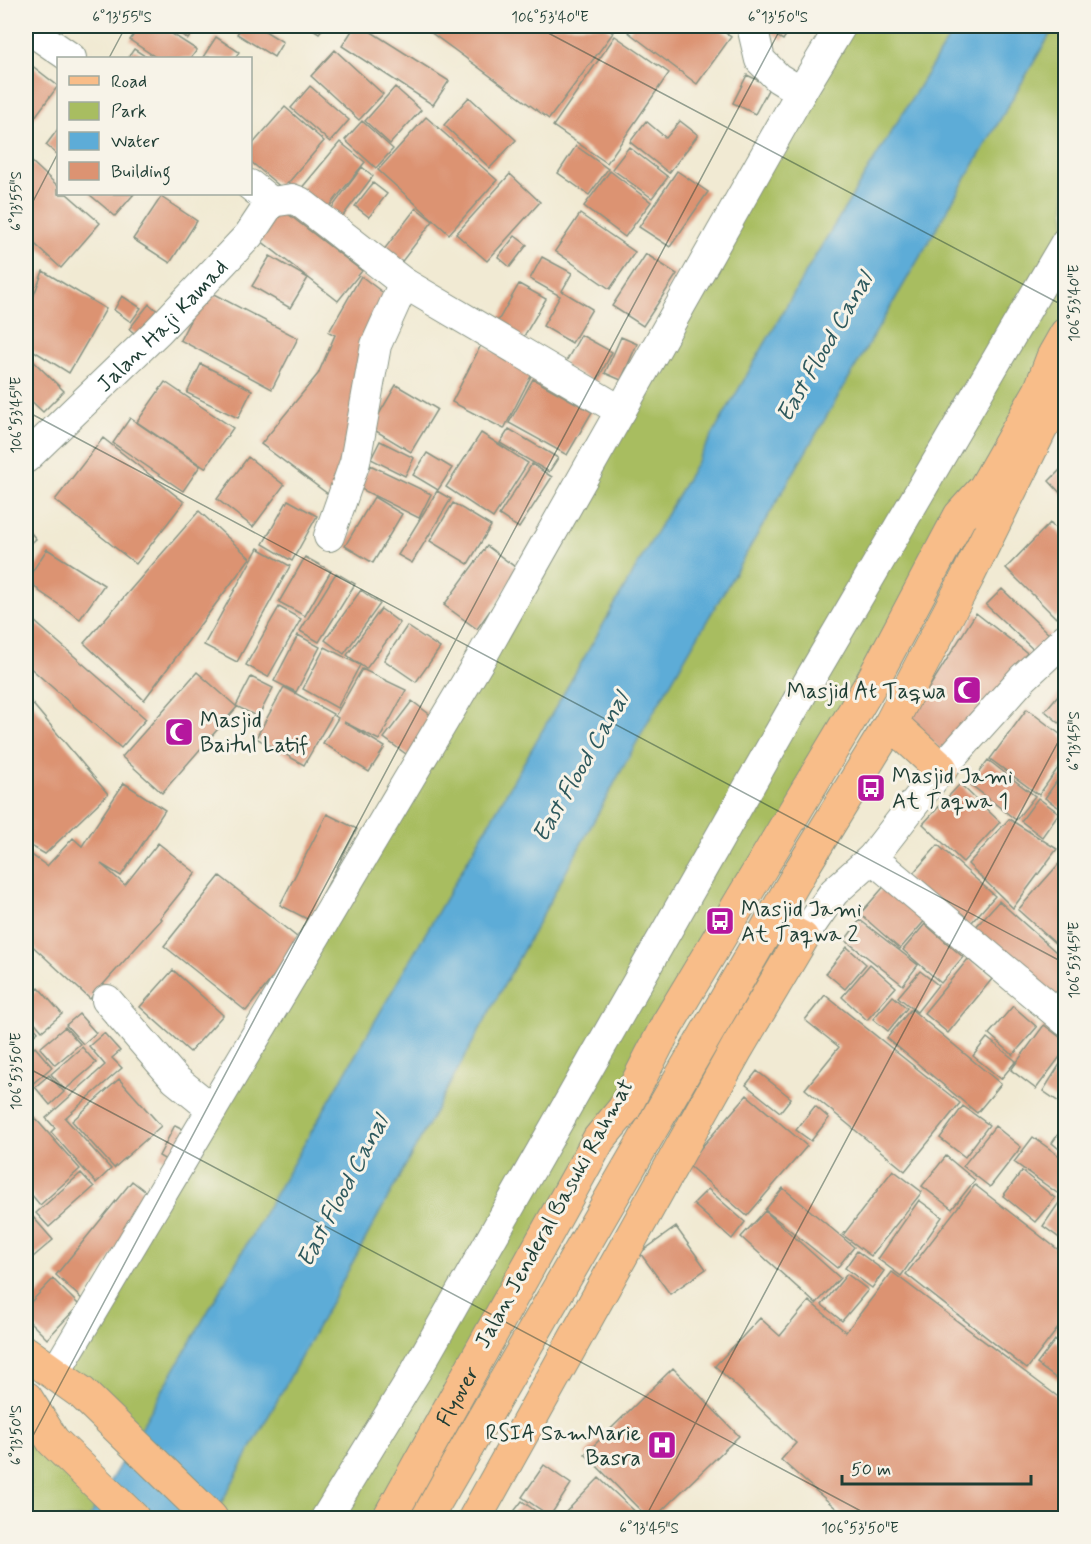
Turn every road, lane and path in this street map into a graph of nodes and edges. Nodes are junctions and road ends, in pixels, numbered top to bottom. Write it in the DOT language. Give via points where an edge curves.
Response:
graph roads {
  1 [pos="752,26"];
  2 [pos="841,26"];
  3 [pos="26,27"];
  4 [pos="70,57"];
  5 [pos="801,92"];
  6 [pos="261,194"];
  7 [pos="1065,242"];
  8 [pos="404,283"];
  9 [pos="1065,334"];
  10 [pos="1065,389"];
  11 [pos="621,411"];
  12 [pos="26,458"];
  13 [pos="329,536"];
  14 [pos="1065,638"];
  15 [pos="891,723"];
  16 [pos="941,769"];
  17 [pos="872,858"];
  18 [pos="736,914"];
  19 [pos="772,922"];
  20 [pos="802,938"];
  21 [pos="107,1000"];
  22 [pos="1065,1021"];
  23 [pos="668,1025"];
  24 [pos="212,1109"];
  25 [pos="26,1353"];
  26 [pos="55,1373"];
  27 [pos="26,1400"];
  28 [pos="526,1425"];
  29 [pos="401,1483"];
  30 [pos="133,1518"];
  31 [pos="211,1518"];
  32 [pos="326,1518"];
  33 [pos="380,1518"];
  34 [pos="389,1518"];
  35 [pos="408,1518"];
  36 [pos="426,1518"];
  37 [pos="459,1518"];
  38 [pos="475,1518"];
  1 -- 5 [label="street" via="760,60 778,78"];
  2 -- 5 [label="street"];
  3 -- 4 [label="street"];
  5 -- 11 [label="street"];
  6 -- 8 [label="street" via="300,202"];
  6 -- 12 [label="street, Jalan Haji Kamad" via="249,235 158,331"];
  7 -- 32 [label="street" via="813,674 416,1371"];
  8 -- 11 [label="street"];
  8 -- 13 [label="street" via="381,331 355,462"];
  9 -- 18 [label="main road, Jalan Jenderal Basuki Rahmat" via="1029,410 985,488 960,516 873,682"];
  10 -- 15 [label="main road" via="1041,428"];
  11 -- 24 [label="street" via="481,658"];
  14 -- 16 [label="street" via="1023,678"];
  15 -- 16 [label="main road"];
  15 -- 19 [label="main road"];
  16 -- 17 [label="street"];
  17 -- 20 [label="street" via="834,892"];
  17 -- 22 [label="street"];
  18 -- 23 [label="main road, Jalan Jenderal Basuki Rahmat"];
  18 -- 29 [label="main road, Jalan Jenderal Basuki Rahmat" via="681,984"];
  19 -- 20 [label="main road"];
  19 -- 36 [label="main road, Flyover"];
  20 -- 28 [label="main road"];
  21 -- 24 [label="street" via="175,1079"];
  23 -- 34 [label="main road, Flyover, bridge" via="624,1109 599,1139"];
  24 -- 26 [label="street"];
  25 -- 26 [label="main road"];
  26 -- 31 [label="main road" via="82,1393"];
  27 -- 30 [label="main road" via="53,1441"];
  28 -- 37 [label="main road" via="493,1459"];
  28 -- 38 [label="main road"];
  29 -- 33 [label="main road, Jalan Jenderal Basuki Rahmat"];
  29 -- 35 [label="main road" via="400,1510"];
}
